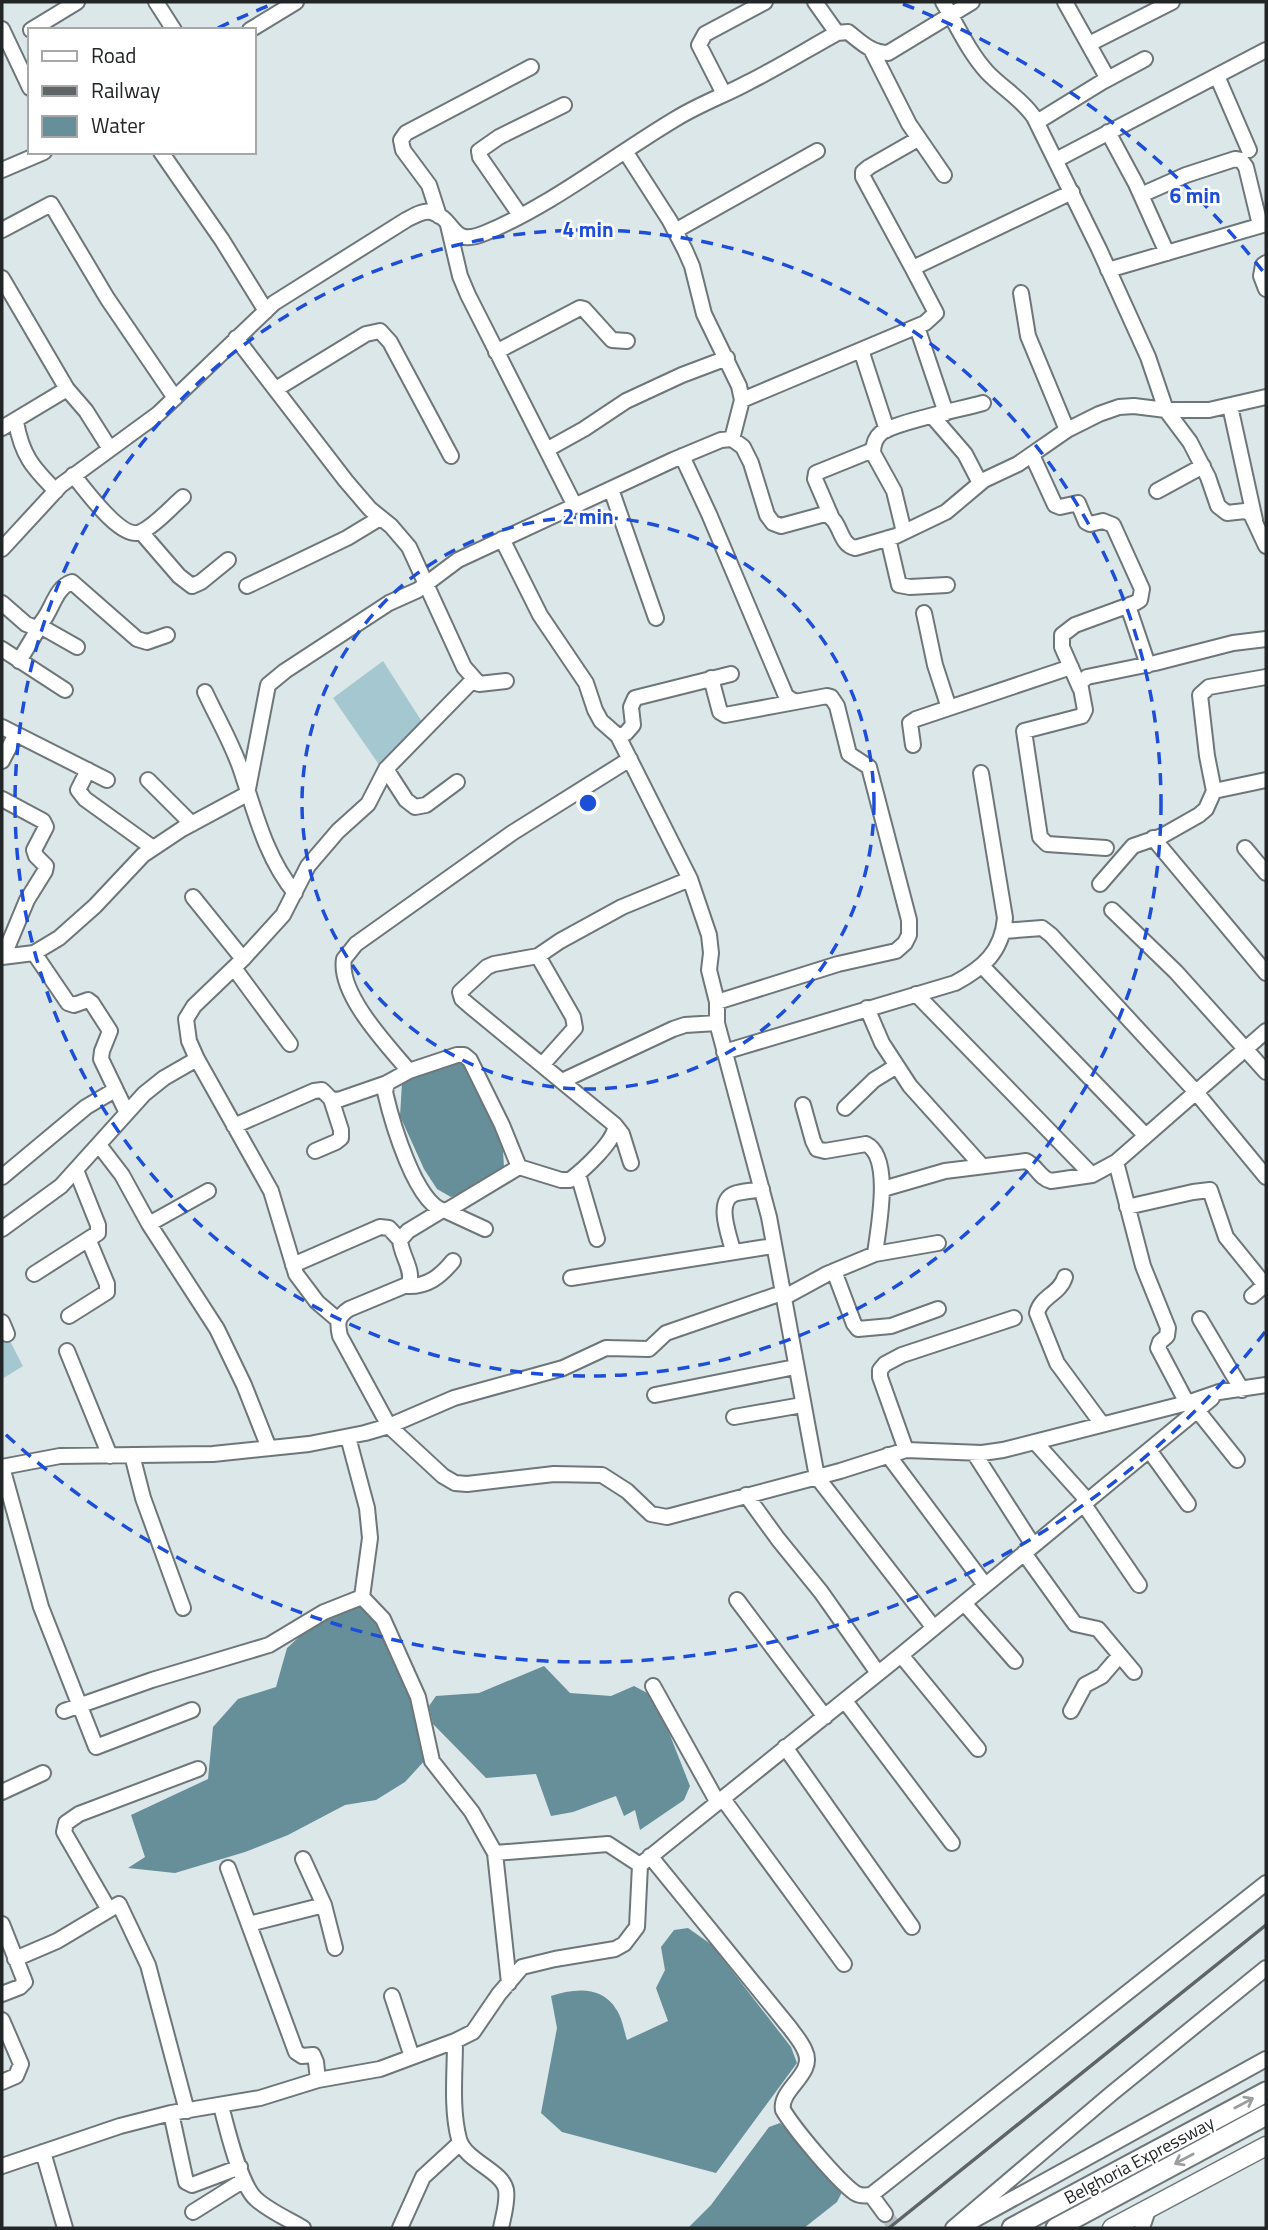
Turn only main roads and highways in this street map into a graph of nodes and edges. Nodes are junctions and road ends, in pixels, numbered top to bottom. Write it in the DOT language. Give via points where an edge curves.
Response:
graph roads {
  1 [pos="1266,2092"];
  2 [pos="1266,2115"];
  3 [pos="1266,2146"];
  4 [pos="1012,2228"];
  5 [pos="1056,2228"];
  6 [pos="1112,2228"];
  4 -- 1 [label="highway, Belghoria Expressway, one-way"];
  2 -- 5 [label="highway, Belghoria Expressway, one-way"];
  3 -- 6 [label="main road"];
}
